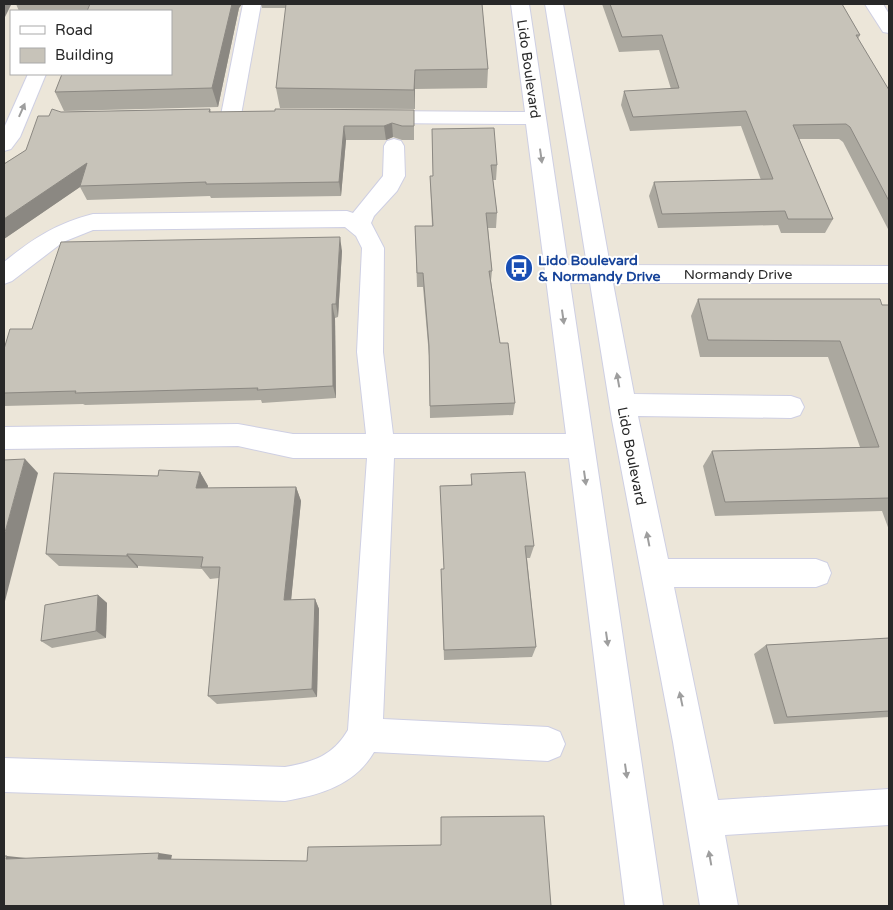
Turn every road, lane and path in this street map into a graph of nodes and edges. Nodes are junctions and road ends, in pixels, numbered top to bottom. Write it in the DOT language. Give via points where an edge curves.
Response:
graph roads {
  1 [pos="252,4"];
  2 [pos="520,4"];
  3 [pos="554,4"];
  4 [pos="874,4"];
  5 [pos="889,28"];
  6 [pos="37,75"];
  7 [pos="230,115"];
  8 [pos="362,117"];
  9 [pos="535,118"];
  10 [pos="4,144"];
  11 [pos="394,146"];
  12 [pos="359,224"];
  13 [pos="557,274"];
  14 [pos="600,274"];
  15 [pos="889,274"];
  16 [pos="4,276"];
  17 [pos="623,406"];
  18 [pos="790,407"];
  19 [pos="4,438"];
  20 [pos="381,446"];
  21 [pos="581,446"];
  22 [pos="655,573"];
  23 [pos="816,574"];
  24 [pos="365,735"];
  25 [pos="548,744"];
  26 [pos="4,775"];
  27 [pos="889,807"];
  28 [pos="703,818"];
  29 [pos="644,906"];
  30 [pos="719,906"];
  1 -- 7 [label="street"];
  2 -- 9 [label="street, Lido Boulevard"];
  3 -- 14 [label="street, Lido Boulevard"];
  4 -- 5 [label="street"];
  10 -- 6 [label="street, one-way"];
  8 -- 9 [label="street"];
  9 -- 13 [label="street, Lido Boulevard, one-way"];
  11 -- 12 [label="street" via="394,176"];
  12 -- 16 [label="street" via="347,219 93,222 54,235"];
  12 -- 20 [label="street" via="368,234 373,248 370,352"];
  13 -- 14 [label="street, Normandy Drive"];
  13 -- 21 [label="street, Lido Boulevard, one-way"];
  14 -- 15 [label="street, Normandy Drive"];
  17 -- 14 [label="street, Lido Boulevard, one-way"];
  17 -- 18 [label="street"];
  22 -- 17 [label="street, Lido Boulevard, one-way"];
  19 -- 20 [label="street" via="238,435 293,446"];
  20 -- 21 [label="street"];
  20 -- 24 [label="street"];
  21 -- 29 [label="street, Lido Boulevard, one-way"];
  22 -- 23 [label="street"];
  28 -- 22 [label="street, Lido Boulevard, one-way"];
  24 -- 25 [label="street"];
  24 -- 26 [label="street" via="350,758 331,772 285,784"];
  27 -- 28 [label="street"];
  30 -- 28 [label="street, Lido Boulevard, one-way"];
}
